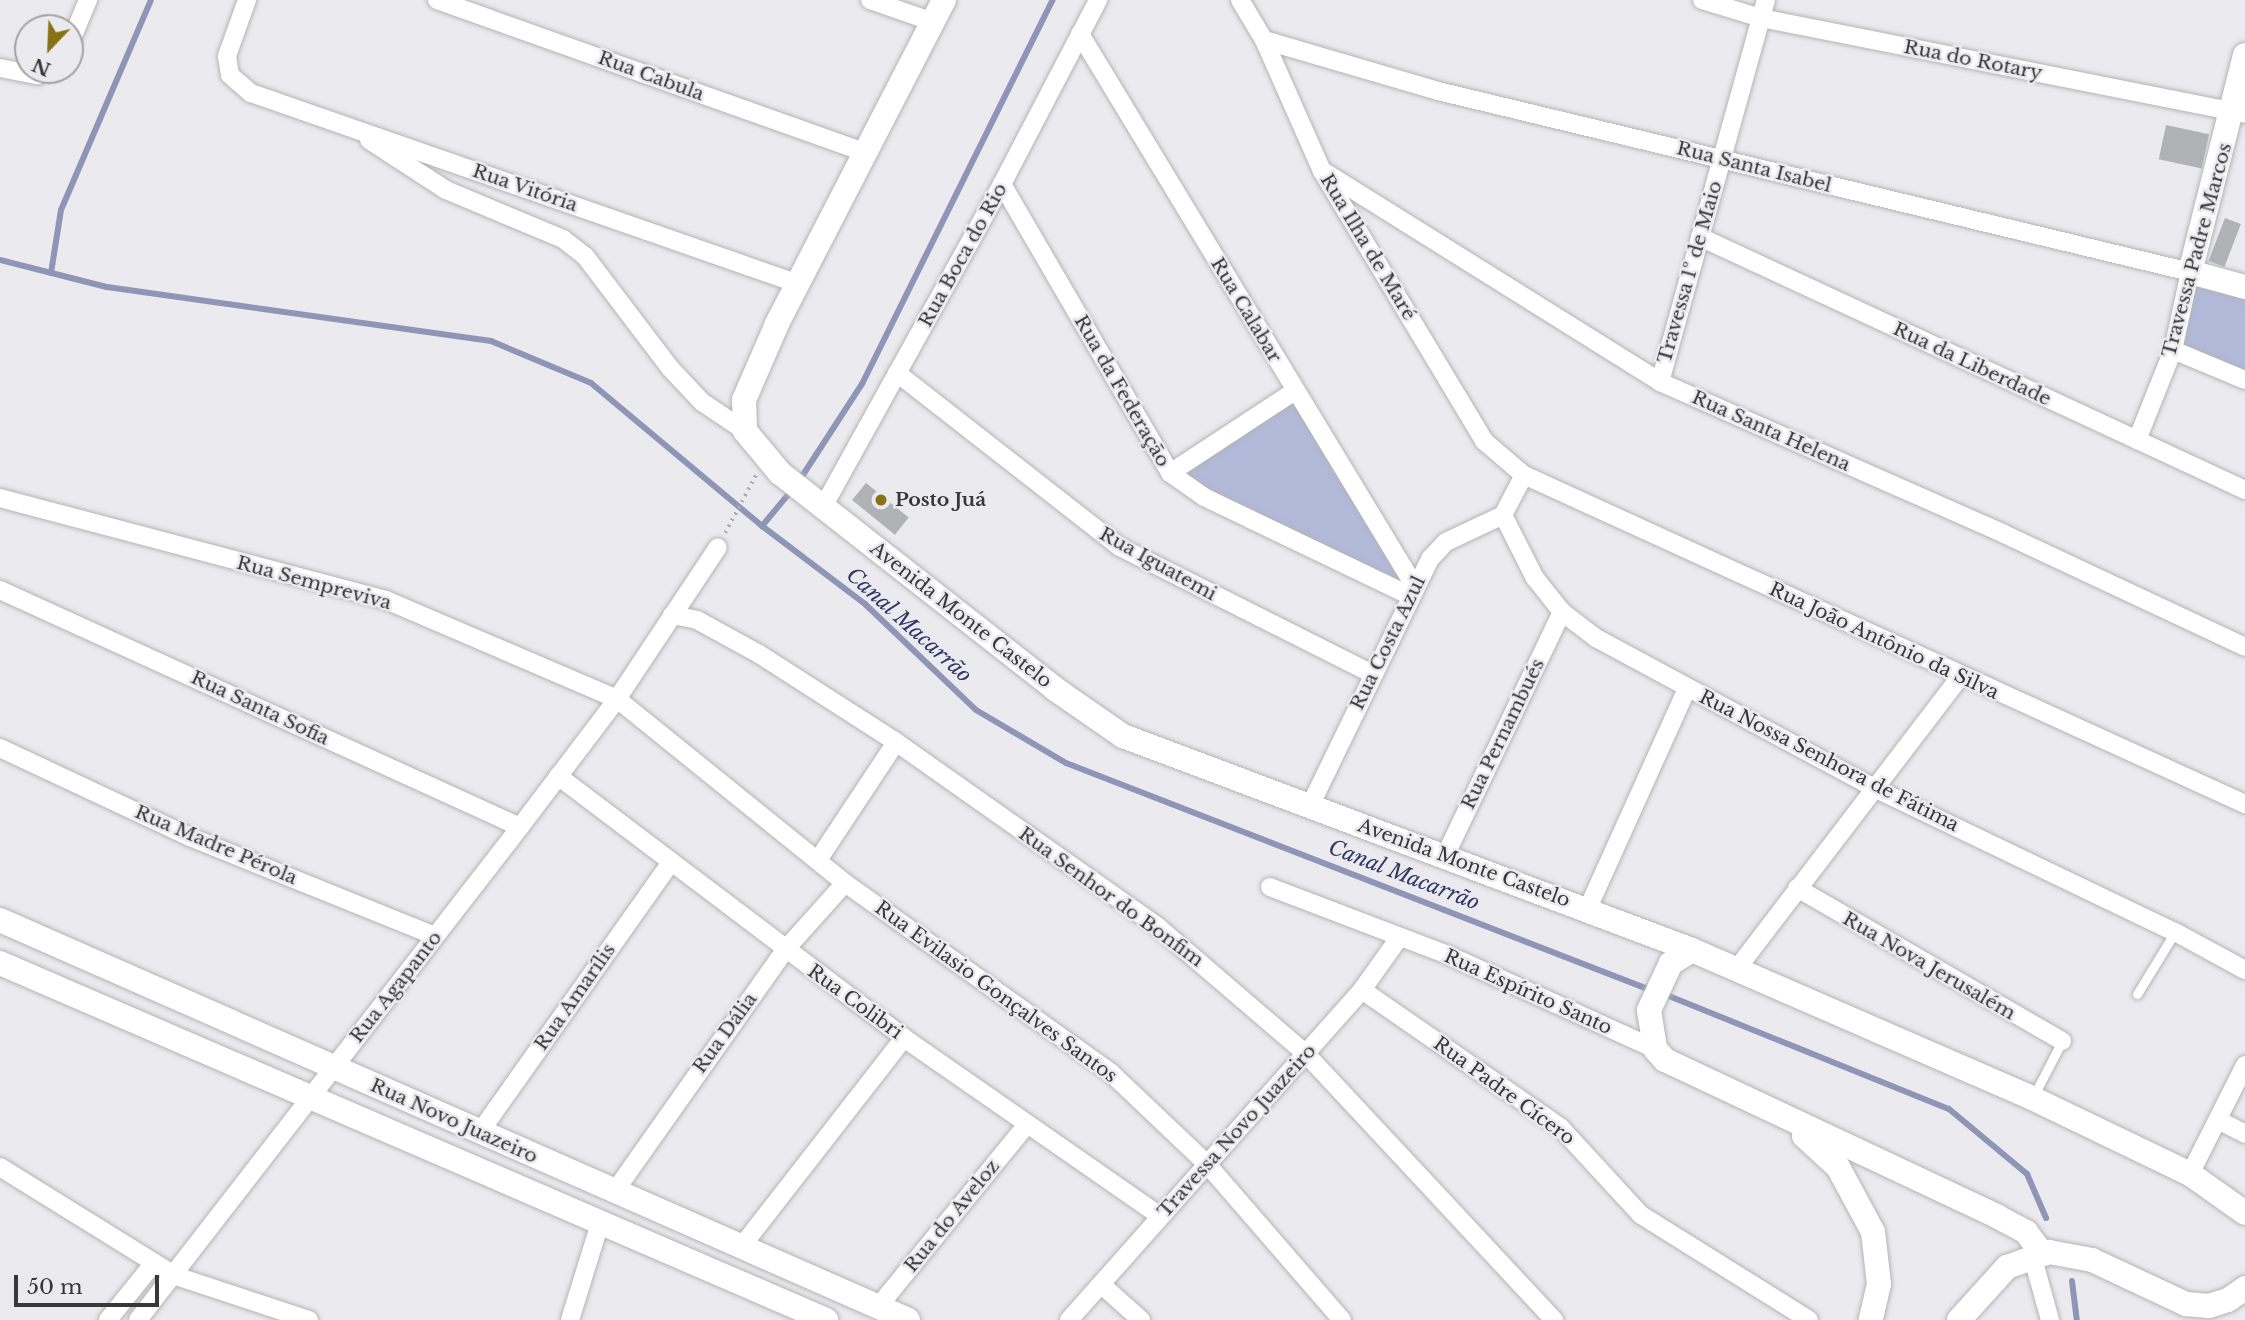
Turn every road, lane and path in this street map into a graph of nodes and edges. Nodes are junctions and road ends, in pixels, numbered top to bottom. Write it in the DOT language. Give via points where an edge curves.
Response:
graph roads {
  1 [pos="247,0"];
  2 [pos="438,0"];
  3 [pos="870,0"];
  4 [pos="944,0"];
  5 [pos="1098,0"];
  6 [pos="1240,0"];
  7 [pos="1702,0"];
  8 [pos="1766,0"];
  9 [pos="1761,18"];
  10 [pos="933,22"];
  11 [pos="1080,34"];
  12 [pos="1264,40"];
  13 [pos="2245,55"];
  14 [pos="2240,113"];
  15 [pos="353,129"];
  16 [pos="865,152"];
  17 [pos="1721,160"];
  18 [pos="1322,171"];
  19 [pos="1002,184"];
  20 [pos="1700,237"];
  21 [pos="2190,272"];
  22 [pos="799,284"];
  23 [pos="2245,287"];
  24 [pos="2173,349"];
  25 [pos="897,373"];
  26 [pos="2245,380"];
  27 [pos="1660,382"];
  28 [pos="1295,391"];
  29 [pos="745,431"];
  30 [pos="2137,440"];
  31 [pos="1170,473"];
  32 [pos="1524,475"];
  33 [pos="2245,490"];
  34 [pos="746,494"];
  35 [pos="0,498"];
  36 [pos="815,500"];
  37 [pos="1503,515"];
  38 [pos="728,529"];
  39 [pos="718,547"];
  40 [pos="0,590"];
  41 [pos="1412,590"];
  42 [pos="1562,612"];
  43 [pos="672,615"];
  44 [pos="2245,647"];
  45 [pos="1372,674"];
  46 [pos="1961,676"];
  47 [pos="1686,689"];
  48 [pos="617,699"];
  49 [pos="896,742"];
  50 [pos="0,748"];
  51 [pos="558,776"];
  52 [pos="1874,788"];
  53 [pos="2245,804"];
  54 [pos="1310,806"];
  55 [pos="520,827"];
  56 [pos="1445,856"];
  57 [pos="818,860"];
  58 [pos="671,862"];
  59 [pos="845,883"];
  60 [pos="1269,887"];
  61 [pos="1797,888"];
  62 [pos="1588,908"];
  63 [pos="0,920"];
  64 [pos="1648,932"];
  65 [pos="2175,932"];
  66 [pos="435,936"];
  67 [pos="1399,938"];
  68 [pos="785,950"];
  69 [pos="1692,950"];
  70 [pos="0,963"];
  71 [pos="1735,970"];
  72 [pos="2245,970"];
  73 [pos="1665,974"];
  74 [pos="1362,990"];
  75 [pos="2137,994"];
  76 [pos="904,1038"];
  77 [pos="2062,1041"];
  78 [pos="1655,1049"];
  79 [pos="1306,1054"];
  80 [pos="2245,1065"];
  81 [pos="332,1068"];
  82 [pos="2032,1098"];
  83 [pos="306,1099"];
  84 [pos="1758,1104"];
  85 [pos="2218,1120"];
  86 [pos="1027,1124"];
  87 [pos="480,1132"];
  88 [pos="2245,1134"];
  89 [pos="1206,1163"];
  90 [pos="0,1167"];
  91 [pos="2190,1174"];
  92 [pos="615,1191"];
  93 [pos="2245,1213"];
  94 [pos="1160,1216"];
  95 [pos="600,1223"];
  96 [pos="742,1246"];
  97 [pos="2041,1253"];
  98 [pos="153,1264"];
  99 [pos="176,1276"];
  100 [pos="1103,1286"];
  101 [pos="2245,1288"];
  102 [pos="2186,1304"];
  103 [pos="878,1307"];
  104 [pos="108,1320"];
  105 [pos="138,1320"];
  106 [pos="309,1320"];
  107 [pos="570,1320"];
  108 [pos="826,1320"];
  109 [pos="908,1320"];
  110 [pos="1069,1320"];
  111 [pos="1141,1320"];
  112 [pos="1342,1320"];
  113 [pos="1554,1320"];
  114 [pos="1809,1320"];
  115 [pos="1871,1320"];
  116 [pos="1959,1320"];
  117 [pos="2050,1320"];
  118 [pos="2217,1320"];
  1 -- 15 [label="street, Rua Vitória" via="227,56 230,75 251,93"];
  2 -- 16 [label="street, Rua Cabula"];
  3 -- 10 [label="street"];
  4 -- 10 [label="street"];
  5 -- 11 [label="street, Rua Boca do Rio"];
  6 -- 12 [label="street, Rua Ilha de Maré"];
  7 -- 9 [label="street, Rua do Rotary"];
  8 -- 9 [label="street, Travessa 1º de Maio"];
  9 -- 14 [label="street, Rua do Rotary"];
  9 -- 17 [label="street, Travessa 1º de Maio"];
  10 -- 16 [label="street"];
  11 -- 19 [label="street, Rua Boca do Rio"];
  11 -- 28 [label="street, Rua Calabar"];
  12 -- 17 [label="street, Rua Santa Isabel" via="1438,90"];
  12 -- 18 [label="street, Rua Ilha de Maré"];
  13 -- 14 [label="street, Travessa Padre Marcos"];
  14 -- 21 [label="street, Travessa Padre Marcos"];
  15 -- 22 [label="street, Rua Vitória"];
  15 -- 29 [label="street" via="422,178 563,239 586,256 670,368 702,402"];
  16 -- 22 [label="street"];
  17 -- 20 [label="street, Travessa 1º de Maio"];
  17 -- 21 [label="street, Rua Santa Isabel"];
  18 -- 27 [label="street, Rua Santa Helena"];
  18 -- 32 [label="street, Rua Ilha de Maré" via="1484,441"];
  19 -- 25 [label="street, Rua Boca do Rio"];
  19 -- 31 [label="street, Rua da Federação"];
  20 -- 27 [label="street, Travessa 1º de Maio"];
  20 -- 30 [label="street, Rua da Liberdade"];
  21 -- 23 [label="street, Rua Santa Isabel"];
  21 -- 24 [label="street, Travessa Padre Marcos"];
  22 -- 29 [label="street" via="744,400"];
  24 -- 26 [label="street"];
  24 -- 30 [label="street, Travessa Padre Marcos"];
  25 -- 36 [label="street, Rua Boca do Rio"];
  25 -- 45 [label="street, Rua Iguatemi" via="1120,547"];
  27 -- 44 [label="street, Rua Santa Helena"];
  28 -- 31 [label="street"];
  28 -- 41 [label="street, Rua Calabar"];
  29 -- 36 [label="street, Avenida Monte Castelo" via="784,476"];
  30 -- 33 [label="street, Rua da Liberdade"];
  31 -- 41 [label="street, Rua da Federação" via="1204,497"];
  32 -- 37 [label="street"];
  32 -- 46 [label="street, Rua João Antônio da Silva"];
  34 -- 38 [label="path"];
  35 -- 48 [label="street, Rua Sempreviva" via="386,600"];
  36 -- 54 [label="street, Avenida Monte Castelo" via="1055,689 1124,737"];
  37 -- 41 [label="street, Rua Costa Azul" via="1446,542"];
  37 -- 42 [label="street, Rua Nossa Senhora de Fátima" via="1535,578"];
  39 -- 43 [label="street, Rua Agapanto"];
  40 -- 55 [label="street, Rua Santa Sofia"];
  41 -- 45 [label="street, Rua Costa Azul"];
  42 -- 47 [label="street, Rua Nossa Senhora de Fátima" via="1596,638"];
  42 -- 56 [label="street, Rua Pernambués"];
  43 -- 48 [label="street, Rua Agapanto"];
  43 -- 49 [label="street, Rua Senhor do Bonfim" via="707,626"];
  45 -- 54 [label="street, Rua Costa Azul"];
  46 -- 52 [label="street"];
  46 -- 53 [label="street, Rua João Antônio da Silva"];
  47 -- 52 [label="street, Rua Nossa Senhora de Fátima"];
  47 -- 62 [label="street"];
  48 -- 51 [label="street, Rua Agapanto"];
  48 -- 57 [label="street, Rua Evilasio Gonçalves Santos"];
  49 -- 57 [label="street"];
  49 -- 79 [label="street, Rua Senhor do Bonfim" via="1158,927"];
  50 -- 66 [label="street, Rua Madre Pérola" via="190,836"];
  51 -- 55 [label="street, Rua Agapanto"];
  51 -- 58 [label="street, Rua Colibri"];
  52 -- 61 [label="street"];
  52 -- 65 [label="street, Rua Nossa Senhora de Fátima"];
  54 -- 56 [label="street, Avenida Monte Castelo"];
  55 -- 66 [label="street, Rua Agapanto"];
  56 -- 62 [label="street, Avenida Monte Castelo"];
  57 -- 59 [label="street, Rua Evilasio Gonçalves Santos"];
  58 -- 68 [label="street, Rua Colibri"];
  58 -- 87 [label="street, Rua Amarílis"];
  59 -- 68 [label="street, Rua Dália"];
  59 -- 89 [label="street, Rua Evilasio Gonçalves Santos" via="1111,1073"];
  60 -- 67 [label="street"];
  61 -- 71 [label="street"];
  61 -- 77 [label="street, Rua Nova Jerusalém"];
  62 -- 64 [label="street, Avenida Monte Castelo"];
  63 -- 81 [label="street, Rua Novo Juazeiro"];
  64 -- 69 [label="street, Avenida Monte Castelo"];
  64 -- 73 [label="street" via="1665,951"];
  65 -- 72 [label="street, Rua Nossa Senhora de Fátima"];
  65 -- 75 [label="lane"];
  66 -- 81 [label="street, Rua Agapanto"];
  67 -- 74 [label="street, Travessa Novo Juazeiro"];
  67 -- 78 [label="street, Rua Espírito Santo" via="1448,955"];
  68 -- 76 [label="street, Rua Colibri"];
  68 -- 92 [label="street, Rua Dália"];
  69 -- 71 [label="street, Avenida Monte Castelo"];
  69 -- 73 [label="street" via="1679,956"];
  70 -- 83 [label="street, Rua Novo Juazeiro"];
  71 -- 82 [label="street, Avenida Monte Castelo"];
  73 -- 78 [label="street" via="1648,1010"];
  74 -- 79 [label="street, Travessa Novo Juazeiro"];
  74 -- 114 [label="street, Rua Padre Cícero" via="1561,1128 1641,1215"];
  76 -- 86 [label="street, Rua Colibri"];
  76 -- 96 [label="street"];
  77 -- 82 [label="lane"];
  78 -- 84 [label="street" via="1665,1060"];
  79 -- 89 [label="street, Travessa Novo Juazeiro"];
  79 -- 113 [label="street, Rua Senhor do Bonfim"];
  80 -- 85 [label="street"];
  81 -- 83 [label="street, Rua Agapanto"];
  81 -- 87 [label="street, Rua Novo Juazeiro"];
  82 -- 91 [label="street, Avenida Monte Castelo"];
  83 -- 95 [label="street, Rua Novo Juazeiro"];
  83 -- 99 [label="street, Rua Agapanto"];
  84 -- 97 [label="street" via="1998,1217 2026,1232"];
  84 -- 115 [label="street" via="1829,1156 1855,1193 1873,1232 1879,1284"];
  85 -- 88 [label="street"];
  85 -- 91 [label="street"];
  86 -- 94 [label="street, Rua Colibri"];
  86 -- 103 [label="street, Rua do Aveloz"];
  87 -- 92 [label="street, Rua Novo Juazeiro"];
  89 -- 94 [label="street, Travessa Novo Juazeiro"];
  89 -- 112 [label="street, Rua Evilasio Gonçalves Santos"];
  90 -- 98 [label="street"];
  91 -- 93 [label="street, Avenida Monte Castelo"];
  92 -- 96 [label="street, Rua Novo Juazeiro"];
  94 -- 100 [label="street, Travessa Novo Juazeiro"];
  95 -- 107 [label="street"];
  95 -- 108 [label="street, Rua Novo Juazeiro"];
  96 -- 103 [label="street, Rua Novo Juazeiro"];
  97 -- 102 [label="street" via="2092,1260"];
  97 -- 116 [label="street" via="1997,1276"];
  97 -- 117 [label="street"];
  98 -- 99 [label="street"];
  98 -- 104 [label="street"];
  99 -- 105 [label="street, Rua Agapanto"];
  99 -- 106 [label="street"];
  100 -- 110 [label="street, Travessa Novo Juazeiro"];
  100 -- 111 [label="street"];
  101 -- 102 [label="street" via="2209,1306"];
  102 -- 118 [label="street"];
  103 -- 109 [label="street, Rua Novo Juazeiro"];
}
